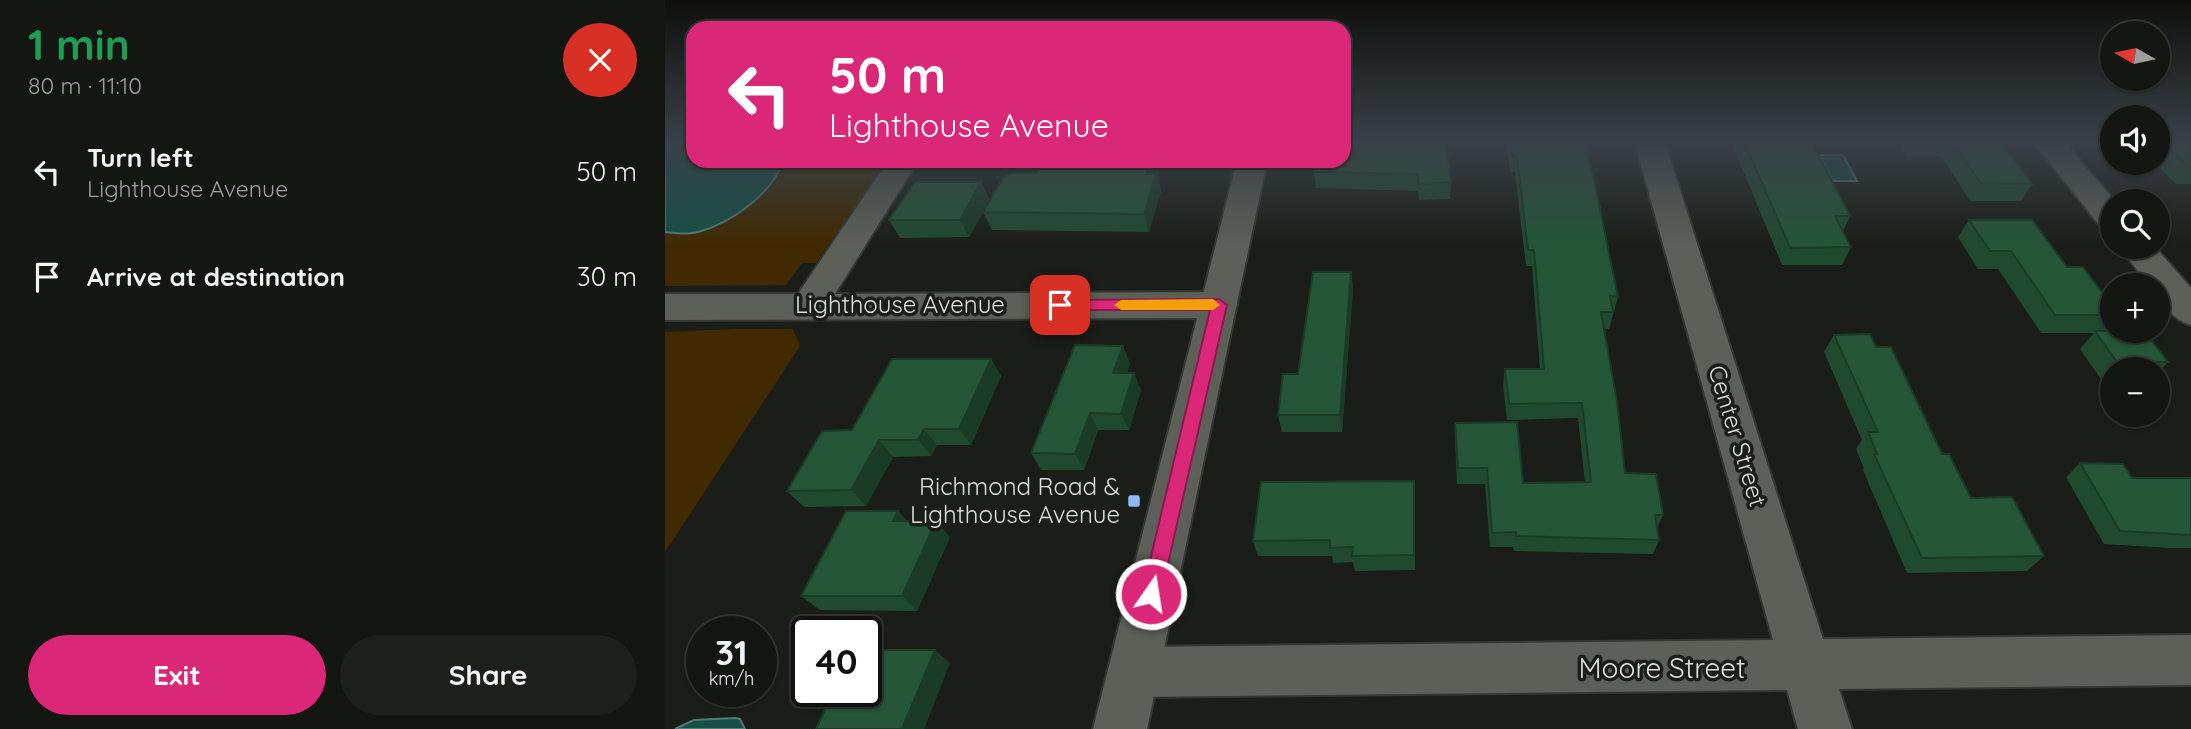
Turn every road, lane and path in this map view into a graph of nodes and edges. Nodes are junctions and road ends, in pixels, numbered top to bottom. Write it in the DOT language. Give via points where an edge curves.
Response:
graph roads {
  1 [pos="893,177"];
  2 [pos="1248,177"];
  3 [pos="1660,177"];
  4 [pos="2077,177"];
  5 [pos="2100,205"];
  6 [pos="2146,259"];
  7 [pos="809,305"];
  8 [pos="1219,305"];
  9 [pos="665,307"];
  10 [pos="2191,312"];
  11 [pos="2191,660"];
  12 [pos="1806,667"];
  13 [pos="1133,673"];
  14 [pos="1120,729"];
  15 [pos="1825,729"];
  1 -- 7 [label="street"];
  2 -- 8 [label="street"];
  3 -- 12 [label="street, Center Street"];
  4 -- 5 [label="street"];
  6 -- 10 [label="street"];
  7 -- 8 [label="street, Lighthouse Avenue"];
  7 -- 9 [label="street, Lighthouse Avenue"];
  8 -- 13 [label="street"];
  11 -- 12 [label="street, Moore Street"];
  12 -- 13 [label="street, Moore Street"];
  12 -- 15 [label="street, Center Street"];
  13 -- 14 [label="street"];
}
